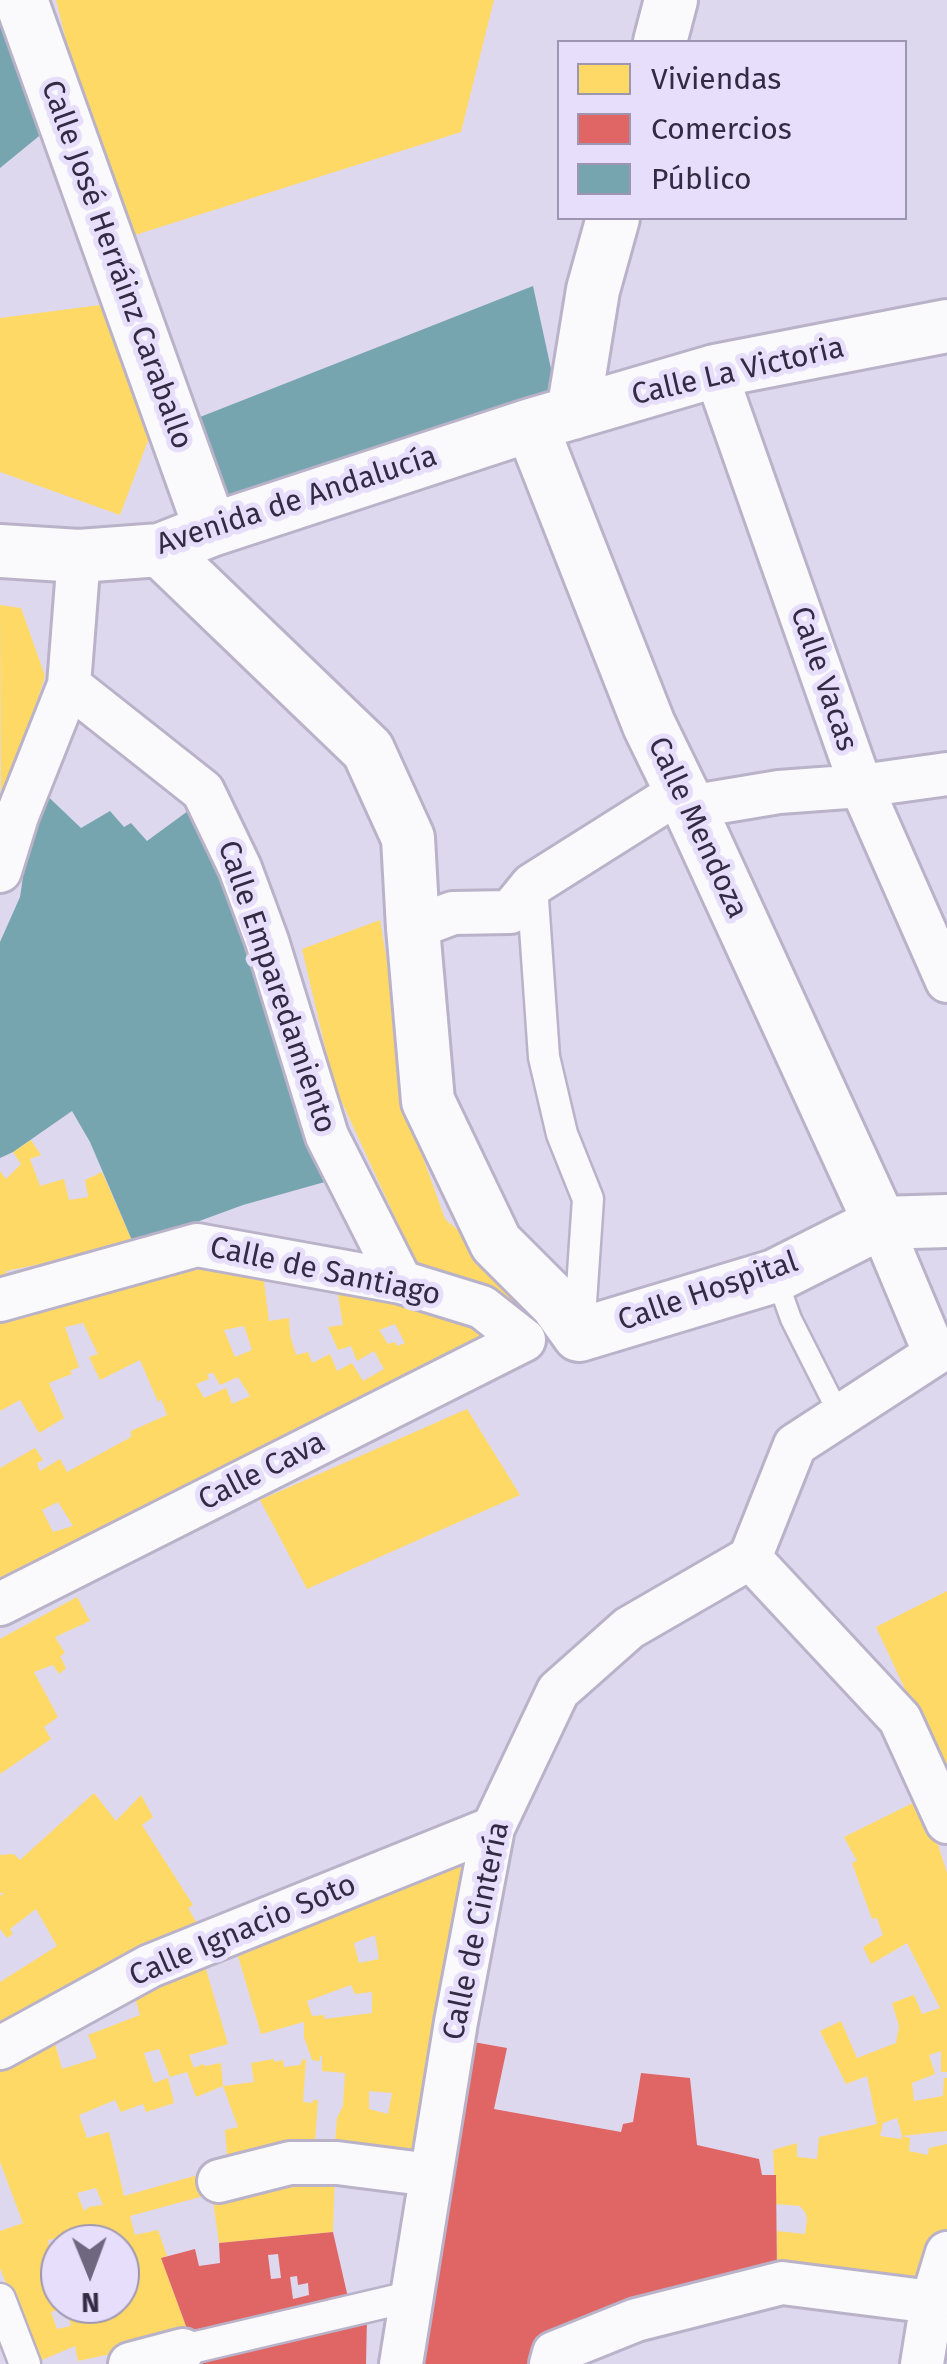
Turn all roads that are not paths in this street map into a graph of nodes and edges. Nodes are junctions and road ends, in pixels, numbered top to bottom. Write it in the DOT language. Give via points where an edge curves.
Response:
graph roads {
  1 [pos="21,0"];
  2 [pos="671,0"];
  3 [pos="661,40"];
  4 [pos="611,220"];
  5 [pos="947,326"];
  6 [pos="716,372"];
  7 [pos="552,419"];
  8 [pos="211,530"];
  9 [pos="160,550"];
  10 [pos="0,552"];
  11 [pos="79,556"];
  12 [pos="68,686"];
  13 [pos="947,774"];
  14 [pos="861,786"];
  15 [pos="685,799"];
  16 [pos="0,871"];
  17 [pos="532,885"];
  18 [pos="413,928"];
  19 [pos="947,981"];
  20 [pos="947,1221"];
  21 [pos="880,1224"];
  22 [pos="775,1276"];
  23 [pos="401,1282"];
  24 [pos="0,1300"];
  25 [pos="578,1335"];
  26 [pos="524,1340"];
  27 [pos="840,1416"];
  28 [pos="750,1558"];
  29 [pos="0,1604"];
  30 [pos="947,1822"];
  31 [pos="493,1828"];
  32 [pos="0,2048"];
  33 [pos="431,2174"];
  34 [pos="219,2181"];
  35 [pos="947,2253"];
  36 [pos="413,2296"];
  37 [pos="0,2299"];
  38 [pos="932,2302"];
  39 [pos="184,2350"];
  40 [pos="24,2364"];
  41 [pos="130,2364"];
  42 [pos="401,2364"];
  43 [pos="551,2364"];
  44 [pos="922,2364"];
  1 -- 8 [label="street, Calle José Herráinz Caraballo"];
  2 -- 3 [label="street"];
  4 -- 7 [label="street"];
  5 -- 6 [label="street, Calle La Victoria"];
  6 -- 7 [label="street, Calle La Victoria"];
  6 -- 14 [label="street, Calle Vacas"];
  7 -- 8 [label="street, Avenida de Andalucía"];
  7 -- 15 [label="street, Calle Mendoza" via="649,725"];
  8 -- 9 [label="street, Avenida de Andalucía"];
  9 -- 11 [label="street, Avenida de Andalucía"];
  9 -- 18 [label="street" via="368,750 408,838"];
  10 -- 11 [label="street, Avenida de Andalucía"];
  11 -- 12 [label="street"];
  12 -- 16 [label="street"];
  12 -- 23 [label="street, Calle Emparedamiento" via="203,791 267,941 327,1136"];
  13 -- 14 [label="street"];
  14 -- 15 [label="street"];
  14 -- 19 [label="street, Calle Vacas"];
  15 -- 17 [label="street"];
  15 -- 21 [label="street, Calle Mendoza"];
  17 -- 18 [label="street" via="510,912 453,913"];
  17 -- 25 [label="street" via="544,1056 562,1134 588,1199"];
  18 -- 25 [label="street" via="428,1102 496,1243 556,1302"];
  20 -- 21 [label="street, Calle Hospital"];
  21 -- 22 [label="street, Calle Hospital"];
  21 -- 27 [label="street" via="935,1354"];
  22 -- 25 [label="street, Calle Hospital"];
  22 -- 27 [label="lane"];
  23 -- 24 [label="street, Calle de Santiago" via="197,1245"];
  23 -- 26 [label="street, Calle de Santiago" via="482,1307"];
  25 -- 26 [label="street, Calle Hospital" via="547,1344"];
  26 -- 29 [label="street, Calle Cava"];
  27 -- 28 [label="street" via="795,1444"];
  28 -- 30 [label="street" via="900,1719"];
  28 -- 31 [label="street, Calle de Cintería" via="629,1628 558,1691"];
  31 -- 32 [label="street, Calle Ignacio Soto" via="150,1966"];
  31 -- 33 [label="street, Calle de Cintería"];
  33 -- 34 [label="street" via="290,2164"];
  33 -- 36 [label="street, Calle de Cintería"];
  35 -- 38 [label="street"];
  36 -- 39 [label="street"];
  36 -- 42 [label="street, Calle de Cintería"];
  37 -- 40 [label="street"];
  38 -- 43 [label="street" via="782,2283 636,2320 554,2353"];
  38 -- 44 [label="street"];
  39 -- 41 [label="street"];
}
